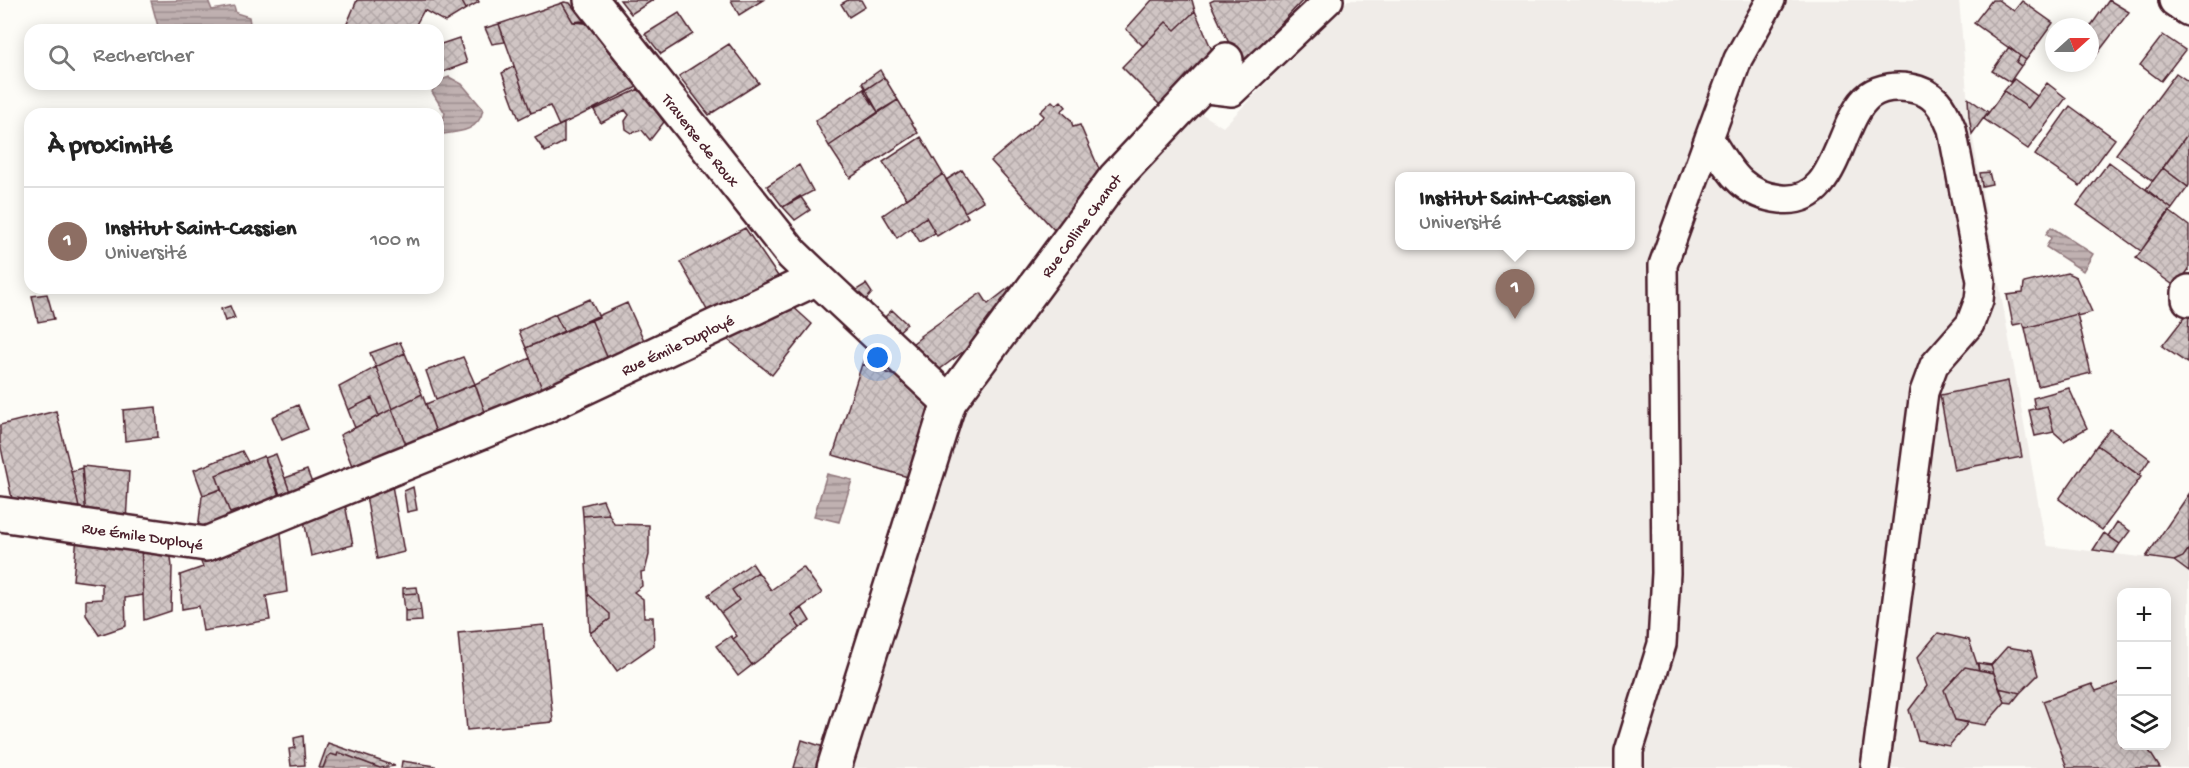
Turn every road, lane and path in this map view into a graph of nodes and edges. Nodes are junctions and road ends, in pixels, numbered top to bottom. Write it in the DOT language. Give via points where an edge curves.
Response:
graph roads {
  1 [pos="591,0"];
  2 [pos="1329,0"];
  3 [pos="1771,0"];
  4 [pos="2176,0"];
  5 [pos="2189,9"];
  6 [pos="1226,60"];
  7 [pos="1198,88"];
  8 [pos="1709,138"];
  9 [pos="817,278"];
  10 [pos="2189,292"];
  11 [pos="2189,298"];
  12 [pos="949,402"];
  13 [pos="0,514"];
  14 [pos="834,768"];
  15 [pos="1629,768"];
  16 [pos="1875,768"];
  1 -- 9 [label="street, Traverse de Roux" via="792,254"];
  2 -- 7 [label="lane" via="1232,92"];
  3 -- 8 [label="lane" via="1738,59"];
  4 -- 5 [label="street"];
  6 -- 7 [label="street, Rue Colline Chanot"];
  7 -- 12 [label="street, Rue Colline Chanot" via="1115,178"];
  8 -- 15 [label="lane" via="1663,265 1666,573 1662,644 1629,751"];
  8 -- 16 [label="lane" via="1735,179 1763,197 1791,200 1808,193 1827,177 1860,106 1871,94 1890,87 1923,90 1935,97 1952,129 1981,281 1979,300 1970,324 1934,365 1924,392"];
  9 -- 12 [label="street"];
  9 -- 13 [label="street, Rue Émile Duployé" via="543,407 206,544"];
  10 -- 11 [label="street"];
  12 -- 14 [label="street"];
}
